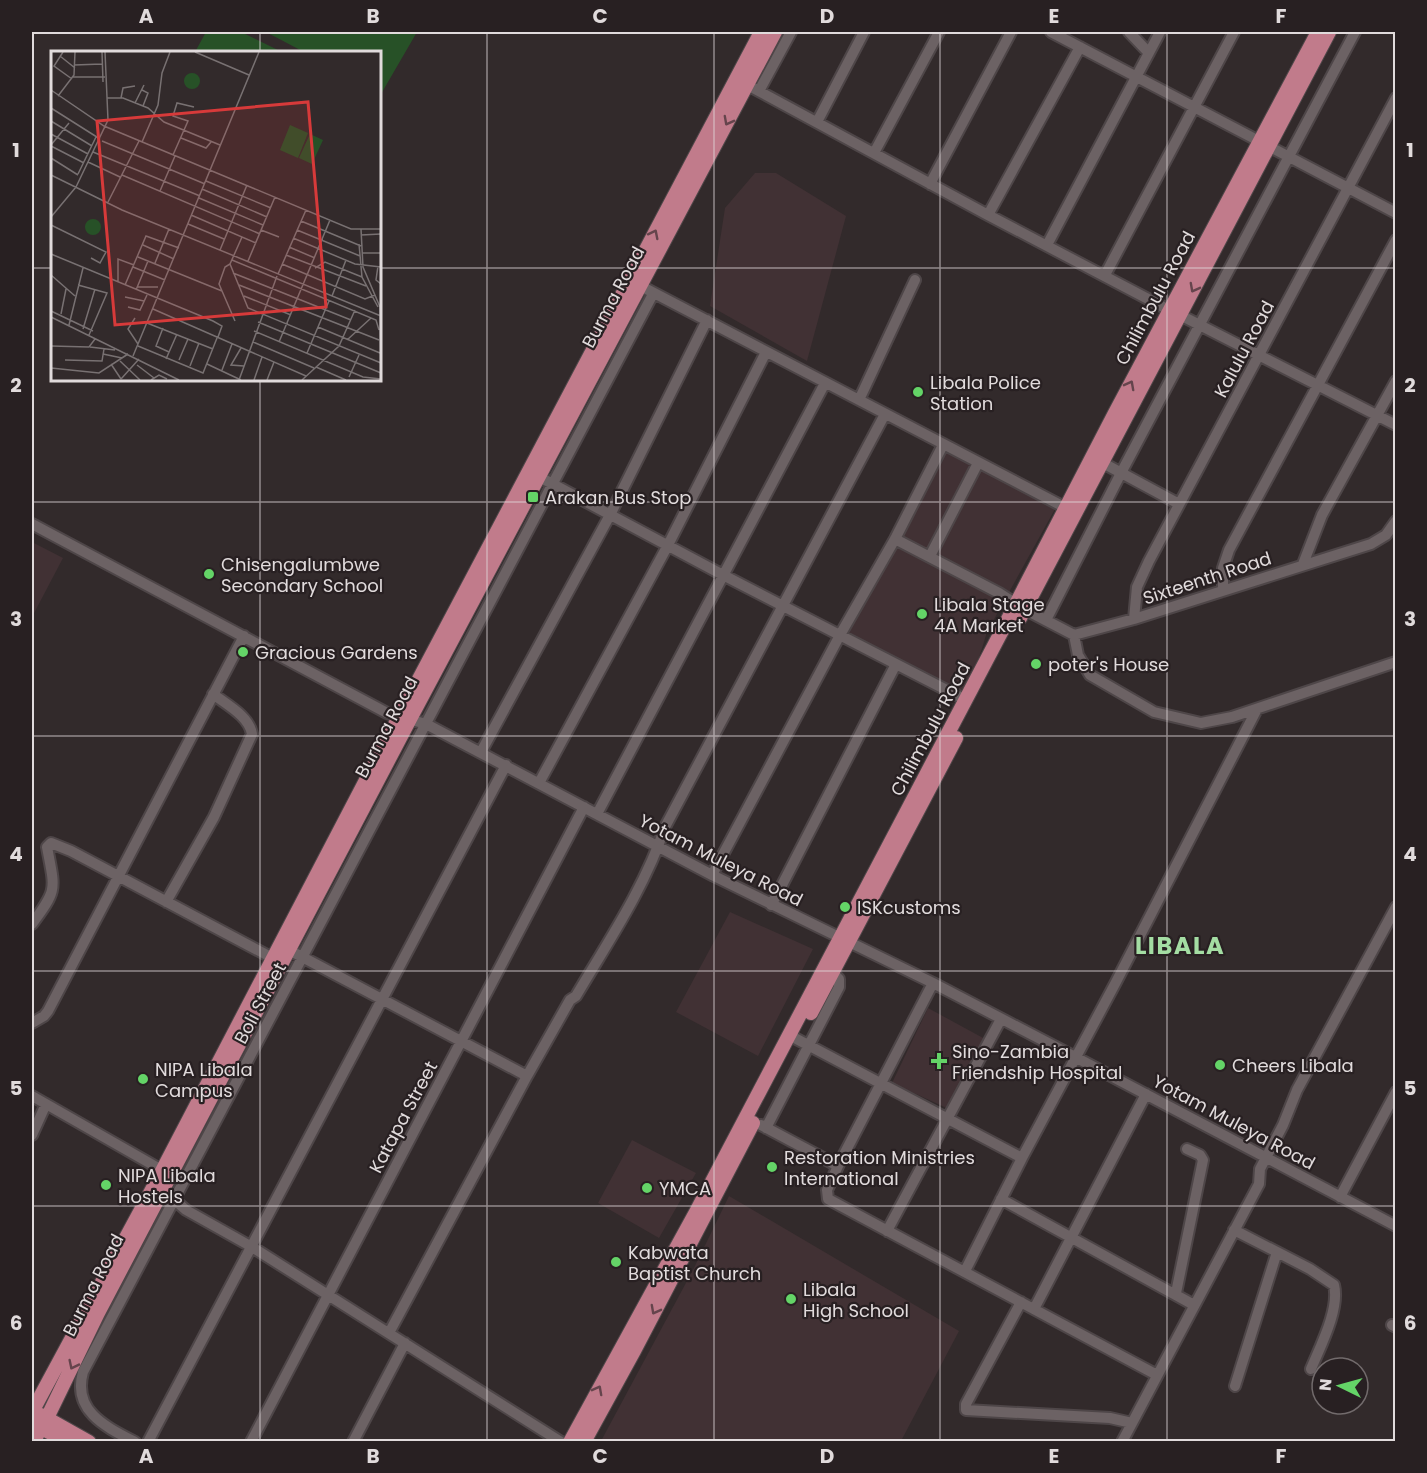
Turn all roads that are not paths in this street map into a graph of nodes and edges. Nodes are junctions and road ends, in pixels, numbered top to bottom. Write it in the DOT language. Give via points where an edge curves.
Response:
graph roads {
  1 [pos="761,32"];
  2 [pos="774,32"];
  3 [pos="791,32"];
  4 [pos="864,32"];
  5 [pos="939,32"];
  6 [pos="1011,32"];
  7 [pos="1051,32"];
  8 [pos="1129,32"];
  9 [pos="1160,32"];
  10 [pos="1234,32"];
  11 [pos="1318,32"];
  12 [pos="1329,32"];
  13 [pos="1355,32"];
  14 [pos="1080,47"];
  15 [pos="1149,53"];
  16 [pos="1136,76"];
  17 [pos="747,85"];
  18 [pos="1395,98"];
  19 [pos="1194,107"];
  20 [pos="817,122"];
  21 [pos="1265,144"];
  22 [pos="874,153"];
  23 [pos="1289,156"];
  24 [pos="930,184"];
  25 [pos="1346,188"];
  26 [pos="1395,213"];
  27 [pos="988,215"];
  28 [pos="1395,240"];
  29 [pos="1047,245"];
  30 [pos="1105,275"];
  31 [pos="915,280"];
  32 [pos="635,284"];
  33 [pos="653,294"];
  34 [pos="1175,312"];
  35 [pos="708,320"];
  36 [pos="1200,325"];
  37 [pos="766,352"];
  38 [pos="1260,356"];
  39 [pos="1395,381"];
  40 [pos="825,383"];
  41 [pos="1317,386"];
  42 [pos="858,400"];
  43 [pos="885,414"];
  44 [pos="1378,416"];
  45 [pos="1395,425"];
  46 [pos="943,445"];
  47 [pos="1101,462"];
  48 [pos="978,463"];
  49 [pos="1121,473"];
  50 [pos="534,474"];
  51 [pos="552,484"];
  52 [pos="1179,504"];
  53 [pos="1066,508"];
  54 [pos="610,516"];
  55 [pos="1395,521"];
  56 [pos="32,524"];
  57 [pos="895,539"];
  58 [pos="668,545"];
  59 [pos="930,556"];
  60 [pos="1304,564"];
  61 [pos="723,575"];
  62 [pos="1223,591"];
  63 [pos="783,605"];
  64 [pos="1020,607"];
  65 [pos="1134,619"];
  66 [pos="1046,620"];
  67 [pos="840,635"];
  68 [pos="1074,635"];
  69 [pos="243,636"];
  70 [pos="1395,662"];
  71 [pos="896,664"];
  72 [pos="213,694"];
  73 [pos="966,700"];
  74 [pos="1257,709"];
  75 [pos="404,718"];
  76 [pos="426,724"];
  77 [pos="481,752"];
  78 [pos="506,765"];
  79 [pos="539,783"];
  80 [pos="584,807"];
  81 [pos="597,814"];
  82 [pos="659,846"];
  83 [pos="712,875"];
  84 [pos="118,876"];
  85 [pos="166,902"];
  86 [pos="771,905"];
  87 [pos="1395,907"];
  88 [pos="32,924"];
  89 [pos="844,941"];
  90 [pos="289,950"];
  91 [pos="303,957"];
  92 [pos="278,961"];
  93 [pos="933,983"];
  94 [pos="382,999"];
  95 [pos="1001,1019"];
  96 [pos="32,1023"];
  97 [pos="798,1040"];
  98 [pos="461,1041"];
  99 [pos="1075,1057"];
  100 [pos="527,1076"];
  101 [pos="881,1084"];
  102 [pos="1395,1092"];
  103 [pos="1146,1094"];
  104 [pos="32,1096"];
  105 [pos="46,1104"];
  106 [pos="947,1119"];
  107 [pos="749,1120"];
  108 [pos="766,1128"];
  109 [pos="32,1135"];
  110 [pos="1187,1149"];
  111 [pos="1022,1158"];
  112 [pos="1267,1159"];
  113 [pos="838,1166"];
  114 [pos="167,1173"];
  115 [pos="169,1195"];
  116 [pos="1340,1197"];
  117 [pos="1001,1200"];
  118 [pos="1395,1226"];
  119 [pos="1234,1230"];
  120 [pos="887,1231"];
  121 [pos="1070,1239"];
  122 [pos="252,1247"];
  123 [pos="1277,1252"];
  124 [pos="965,1271"];
  125 [pos="1176,1293"];
  126 [pos="328,1294"];
  127 [pos="1021,1302"];
  128 [pos="1194,1305"];
  129 [pos="1034,1309"];
  130 [pos="389,1333"];
  131 [pos="405,1343"];
  132 [pos="1316,1356"];
  133 [pos="53,1371"];
  134 [pos="1157,1375"];
  135 [pos="1235,1386"];
  136 [pos="32,1389"];
  137 [pos="60,1392"];
  138 [pos="32,1411"];
  139 [pos="40,1423"];
  140 [pos="1132,1423"];
  141 [pos="66,1437"];
  142 [pos="35,1442"];
  143 [pos="89,1442"];
  144 [pos="135,1442"];
  145 [pos="148,1442"];
  146 [pos="251,1442"];
  147 [pos="353,1442"];
  148 [pos="561,1442"];
  149 [pos="570,1442"];
  150 [pos="584,1442"];
  151 [pos="1122,1442"];
  1 -- 17 [label="main road, Burma Road"];
  2 -- 17 [label="main road, Burma Road"];
  3 -- 17 [label="street"];
  4 -- 20 [label="street"];
  5 -- 22 [label="street"];
  6 -- 24 [label="street"];
  7 -- 14 [label="street"];
  8 -- 15 [label="street"];
  9 -- 15 [label="street"];
  10 -- 19 [label="street"];
  11 -- 21 [label="main road, Chilimbulu Road"];
  12 -- 21 [label="main road, Chilimbulu Road"];
  13 -- 23 [label="street"];
  14 -- 16 [label="street"];
  14 -- 27 [label="street"];
  15 -- 16 [label="street"];
  16 -- 19 [label="street"];
  16 -- 29 [label="street"];
  17 -- 20 [label="street"];
  17 -- 32 [label="main road, Burma Road"];
  18 -- 25 [label="street, Kalulu Road"];
  19 -- 21 [label="street"];
  19 -- 30 [label="street"];
  20 -- 22 [label="street"];
  21 -- 23 [label="street"];
  21 -- 34 [label="main road, Chilimbulu Road"];
  22 -- 24 [label="street"];
  23 -- 25 [label="street"];
  23 -- 36 [label="street"];
  24 -- 27 [label="street"];
  25 -- 26 [label="street"];
  25 -- 38 [label="street, Kalulu Road"];
  27 -- 29 [label="street"];
  28 -- 41 [label="street"];
  29 -- 30 [label="street"];
  30 -- 34 [label="street"];
  31 -- 42 [label="street"];
  32 -- 33 [label="street"];
  32 -- 50 [label="main road, Burma Road"];
  33 -- 35 [label="street"];
  33 -- 51 [label="street, Boli Street"];
  34 -- 36 [label="street"];
  34 -- 47 [label="main road, Chilimbulu Road"];
  53 -- 34 [label="main road, Chilimbulu Road, one-way"];
  35 -- 37 [label="street"];
  35 -- 54 [label="street"];
  36 -- 38 [label="street"];
  36 -- 49 [label="street"];
  37 -- 40 [label="street"];
  37 -- 58 [label="street"];
  38 -- 41 [label="street"];
  38 -- 52 [label="street, Kalulu Road"];
  39 -- 44 [label="street"];
  40 -- 42 [label="street"];
  40 -- 61 [label="street"];
  41 -- 44 [label="street"];
  41 -- 62 [label="street" via="1229,550 1223,568"];
  42 -- 43 [label="street"];
  43 -- 46 [label="street"];
  43 -- 63 [label="street"];
  44 -- 45 [label="street"];
  44 -- 60 [label="street" via="1322,515"];
  46 -- 48 [label="street"];
  46 -- 57 [label="street"];
  47 -- 49 [label="street"];
  47 -- 64 [label="main road, Chilimbulu Road"];
  48 -- 53 [label="street"];
  48 -- 59 [label="street"];
  49 -- 52 [label="street"];
  49 -- 66 [label="street"];
  50 -- 51 [label="street"];
  50 -- 75 [label="main road, Burma Road"];
  51 -- 54 [label="street"];
  51 -- 76 [label="street, Boli Street"];
  52 -- 65 [label="street, Kalulu Road" via="1137,587"];
  53 -- 64 [label="main road, Chilimbulu Road"];
  54 -- 58 [label="street"];
  54 -- 77 [label="street"];
  55 -- 60 [label="street, Sixteenth Road" via="1386,535 1371,544"];
  56 -- 69 [label="street, Yotam Muleya Road"];
  57 -- 59 [label="street"];
  57 -- 67 [label="street"];
  58 -- 61 [label="street"];
  58 -- 79 [label="street"];
  59 -- 64 [label="street"];
  60 -- 62 [label="street, Sixteenth Road"];
  61 -- 63 [label="street"];
  61 -- 81 [label="street"];
  62 -- 65 [label="street, Sixteenth Road"];
  63 -- 67 [label="street"];
  63 -- 82 [label="street" via="664,827"];
  64 -- 66 [label="street"];
  64 -- 73 [label="main road, Chilimbulu Road"];
  64 -- 89 [label="main road, Chilimbulu Road"];
  65 -- 68 [label="street, Sixteenth Road"];
  66 -- 68 [label="street"];
  67 -- 71 [label="street"];
  67 -- 83 [label="street"];
  68 -- 74 [label="street" via="1078,655 1090,675 1154,712 1201,723"];
  69 -- 72 [label="street"];
  69 -- 75 [label="street, Yotam Muleya Road" via="387,713"];
  70 -- 74 [label="street"];
  71 -- 73 [label="street"];
  71 -- 86 [label="street"];
  72 -- 84 [label="street"];
  72 -- 85 [label="street" via="246,720 252,734 214,817"];
  73 -- 89 [label="main road, Chilimbulu Road"];
  74 -- 99 [label="street"];
  75 -- 76 [label="street, Yotam Muleya Road"];
  75 -- 90 [label="main road, Burma Road"];
  75 -- 92 [label="main road, Burma Road"];
  76 -- 77 [label="street, Yotam Muleya Road"];
  76 -- 91 [label="street, Boli Street"];
  77 -- 78 [label="street, Yotam Muleya Road"];
  78 -- 79 [label="street, Yotam Muleya Road"];
  78 -- 94 [label="street"];
  79 -- 80 [label="street, Yotam Muleya Road"];
  80 -- 81 [label="street, Yotam Muleya Road"];
  80 -- 98 [label="street, Katapa Street"];
  81 -- 82 [label="street, Yotam Muleya Road"];
  82 -- 83 [label="street, Yotam Muleya Road"];
  82 -- 100 [label="street" via="604,949"];
  83 -- 86 [label="street, Yotam Muleya Road"];
  84 -- 85 [label="street"];
  84 -- 88 [label="street" via="50,844 47,847 53,890"];
  84 -- 96 [label="street" via="48,1011"];
  85 -- 92 [label="street"];
  86 -- 89 [label="street, Yotam Muleya Road"];
  87 -- 112 [label="street" via="1297,1090"];
  89 -- 93 [label="street, Yotam Muleya Road"];
  89 -- 97 [label="main road, Chilimbulu Road"];
  89 -- 97 [label="main road, Chilimbulu Road" via="833,973"];
  90 -- 91 [label="street"];
  90 -- 92 [label="main road, Burma Road"];
  91 -- 94 [label="street"];
  91 -- 115 [label="street, Boli Street"];
  92 -- 114 [label="main road, Burma Road"];
  93 -- 95 [label="street, Yotam Muleya Road"];
  93 -- 101 [label="street"];
  94 -- 98 [label="street"];
  94 -- 122 [label="street"];
  95 -- 99 [label="street, Yotam Muleya Road"];
  95 -- 106 [label="street"];
  97 -- 101 [label="street"];
  97 -- 107 [label="main road, Chilimbulu Road"];
  97 -- 108 [label="street"];
  98 -- 100 [label="street"];
  98 -- 126 [label="street, Katapa Street"];
  99 -- 103 [label="street, Yotam Muleya Road"];
  99 -- 111 [label="street"];
  100 -- 130 [label="street"];
  101 -- 106 [label="street"];
  101 -- 113 [label="street"];
  102 -- 116 [label="street"];
  103 -- 112 [label="street, Yotam Muleya Road"];
  103 -- 121 [label="street"];
  104 -- 105 [label="street"];
  105 -- 109 [label="street"];
  105 -- 114 [label="street"];
  106 -- 111 [label="street"];
  106 -- 120 [label="street"];
  107 -- 108 [label="street"];
  149 -- 107 [label="main road, Chilimbulu Road, one-way"];
  107 -- 150 [label="main road, Chilimbulu Road, one-way"];
  108 -- 113 [label="street"];
  110 -- 125 [label="street" via="1203,1160"];
  111 -- 117 [label="street"];
  112 -- 116 [label="street, Yotam Muleya Road"];
  112 -- 119 [label="street" via="1260,1169 1259,1184"];
  113 -- 120 [label="street" via="827,1190 828,1199"];
  114 -- 115 [label="main road, Burma Road"];
  114 -- 133 [label="main road, Burma Road"];
  115 -- 122 [label="street" via="186,1210"];
  115 -- 137 [label="main road, Burma Road, one-way" via="98,1313"];
  115 -- 144 [label="street, Boli Street" via="81,1380 82,1395 94,1417"];
  116 -- 118 [label="street, Yotam Muleya Road"];
  117 -- 121 [label="street"];
  117 -- 124 [label="street"];
  119 -- 123 [label="street"];
  119 -- 128 [label="street"];
  120 -- 124 [label="street"];
  121 -- 125 [label="street"];
  121 -- 129 [label="street"];
  122 -- 126 [label="street"];
  122 -- 145 [label="street"];
  123 -- 132 [label="street" via="1331,1282 1335,1289 1331,1318"];
  123 -- 135 [label="street"];
  124 -- 127 [label="street"];
  125 -- 128 [label="street"];
  126 -- 130 [label="street"];
  126 -- 146 [label="street, Katapa Street"];
  127 -- 129 [label="street"];
  127 -- 140 [label="street" via="966,1410"];
  128 -- 134 [label="street"];
  129 -- 134 [label="street"];
  130 -- 131 [label="street"];
  131 -- 147 [label="street"];
  131 -- 148 [label="street"];
  133 -- 136 [label="main road"];
  133 -- 138 [label="main road, Burma Road"];
  134 -- 140 [label="street"];
  137 -- 139 [label="main road, Burma Road"];
  137 -- 141 [label="main road" via="58,1400"];
  138 -- 139 [label="main road"];
  139 -- 141 [label="main road"];
  139 -- 142 [label="main road, Burma Road"];
  140 -- 151 [label="street"];
  141 -- 142 [label="main road" via="45,1437"];
  141 -- 143 [label="main road"];
}
